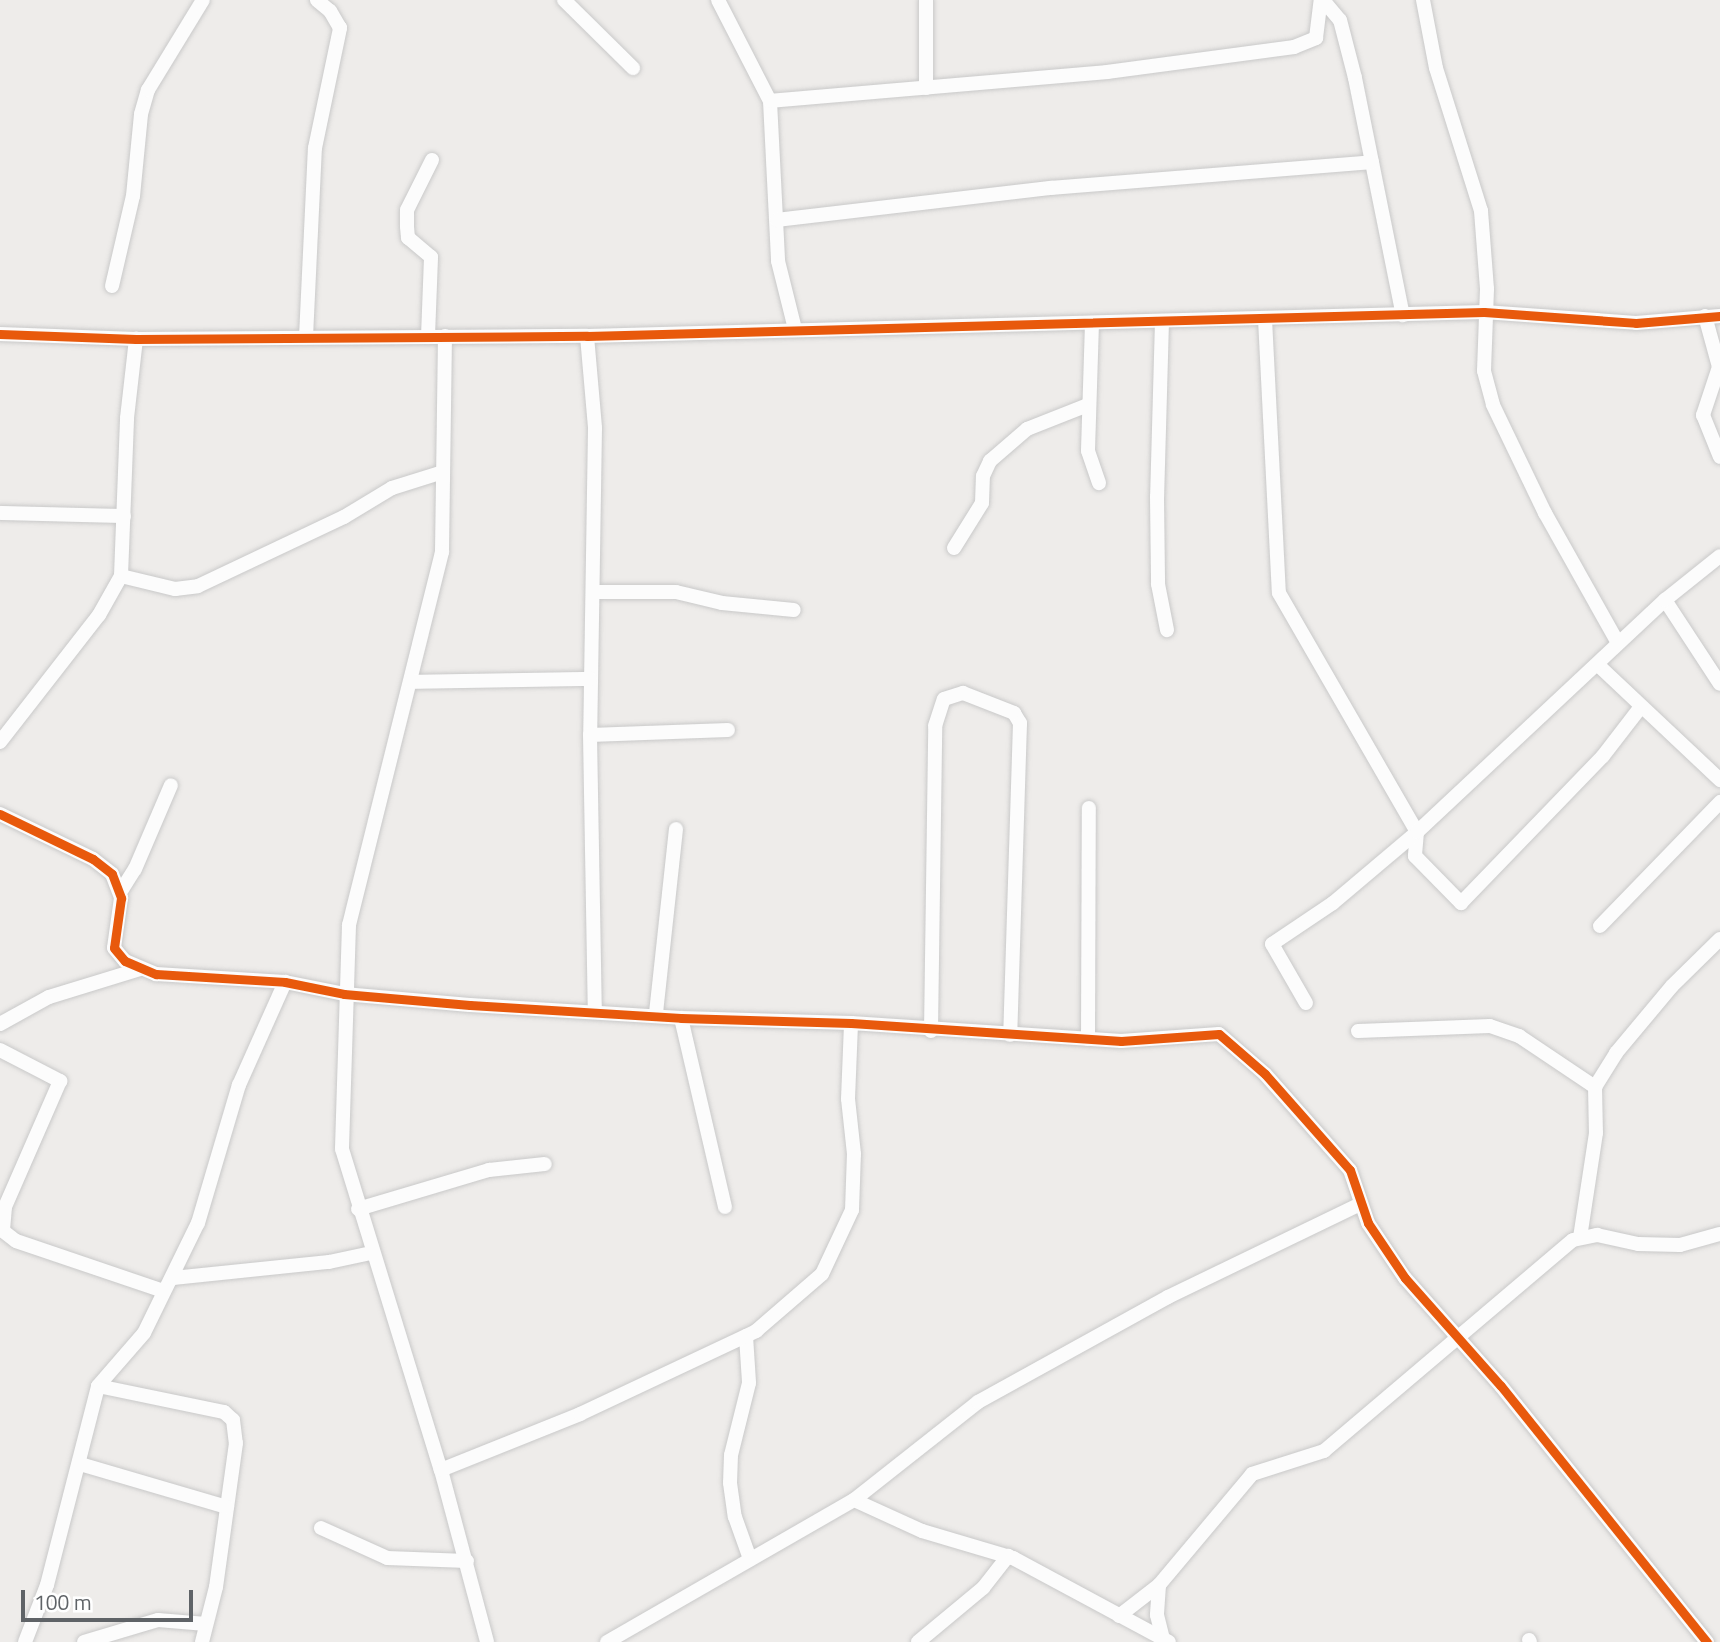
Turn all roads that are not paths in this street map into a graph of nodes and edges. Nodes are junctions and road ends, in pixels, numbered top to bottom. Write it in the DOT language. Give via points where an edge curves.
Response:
graph roads {
  1 [pos="203,0"];
  2 [pos="317,0"];
  3 [pos="564,0"];
  4 [pos="718,0"];
  5 [pos="926,0"];
  6 [pos="1322,0"];
  7 [pos="1423,0"];
  8 [pos="633,68"];
  9 [pos="926,88"];
  10 [pos="770,101"];
  11 [pos="432,160"];
  12 [pos="1372,162"];
  13 [pos="777,220"];
  14 [pos="112,286"];
  15 [pos="1485,312"];
  16 [pos="1403,315"];
  17 [pos="1713,316"];
  18 [pos="1265,318"];
  19 [pos="1162,321"];
  20 [pos="1092,323"];
  21 [pos="796,329"];
  22 [pos="0,334"];
  23 [pos="428,336"];
  24 [pos="445,336"];
  25 [pos="587,336"];
  26 [pos="306,337"];
  27 [pos="136,339"];
  28 [pos="1088,405"];
  29 [pos="1720,457"];
  30 [pos="443,472"];
  31 [pos="1099,483"];
  32 [pos="0,513"];
  33 [pos="124,516"];
  34 [pos="954,548"];
  35 [pos="1720,556"];
  36 [pos="121,576"];
  37 [pos="593,592"];
  38 [pos="1665,600"];
  39 [pos="794,610"];
  40 [pos="1167,630"];
  41 [pos="1618,643"];
  42 [pos="1598,665"];
  43 [pos="590,679"];
  44 [pos="411,682"];
  45 [pos="1720,684"];
  46 [pos="1640,708"];
  47 [pos="728,730"];
  48 [pos="590,735"];
  49 [pos="0,742"];
  50 [pos="1720,780"];
  51 [pos="171,785"];
  52 [pos="1720,802"];
  53 [pos="1089,808"];
  54 [pos="0,814"];
  55 [pos="676,829"];
  56 [pos="1417,832"];
  57 [pos="121,891"];
  58 [pos="1600,926"];
  59 [pos="1720,939"];
  60 [pos="140,969"];
  61 [pos="285,982"];
  62 [pos="344,994"];
  63 [pos="1306,1003"];
  64 [pos="595,1011"];
  65 [pos="656,1013"];
  66 [pos="681,1018"];
  67 [pos="851,1023"];
  68 [pos="0,1024"];
  69 [pos="931,1031"];
  70 [pos="1357,1031"];
  71 [pos="1010,1035"];
  72 [pos="1088,1039"];
  73 [pos="0,1050"];
  74 [pos="1595,1087"];
  75 [pos="545,1164"];
  76 [pos="1360,1204"];
  77 [pos="724,1207"];
  78 [pos="358,1209"];
  79 [pos="1720,1234"];
  80 [pos="1580,1237"];
  81 [pos="371,1253"];
  82 [pos="168,1284"];
  83 [pos="746,1336"];
  84 [pos="1458,1336"];
  85 [pos="98,1385"];
  86 [pos="80,1464"];
  87 [pos="441,1470"];
  88 [pos="854,1500"];
  89 [pos="227,1507"];
  90 [pos="321,1528"];
  91 [pos="1008,1556"];
  92 [pos="750,1559"];
  93 [pos="467,1561"];
  94 [pos="1159,1585"];
  95 [pos="1119,1616"];
  96 [pos="206,1624"];
  97 [pos="1144,1635"];
  98 [pos="1166,1640"];
  99 [pos="25,1642"];
  100 [pos="84,1642"];
  101 [pos="202,1642"];
  102 [pos="487,1642"];
  103 [pos="607,1642"];
  104 [pos="918,1642"];
  105 [pos="1707,1642"];
  1 -- 14 [label="street" via="145,102 133,195"];
  2 -- 26 [label="street" via="340,29 315,148"];
  3 -- 8 [label="street"];
  4 -- 10 [label="street"];
  5 -- 9 [label="street"];
  6 -- 9 [label="street" via="1316,38 1294,47 1107,72"];
  6 -- 12 [label="street" via="1340,20"];
  7 -- 15 [label="street" via="1437,68 1481,211"];
  9 -- 10 [label="street"];
  10 -- 13 [label="street"];
  11 -- 23 [label="street" via="407,210 408,238 432,257"];
  12 -- 13 [label="street" via="1051,188"];
  12 -- 16 [label="street"];
  13 -- 21 [label="street" via="778,261"];
  15 -- 16 [label="street"];
  15 -- 17 [label="street" via="1636,323"];
  15 -- 41 [label="street" via="1485,371 1507,441"];
  16 -- 18 [label="street"];
  17 -- 29 [label="street" via="1720,367 1703,415"];
  18 -- 19 [label="street"];
  18 -- 56 [label="street" via="1279,593"];
  19 -- 20 [label="street"];
  19 -- 40 [label="street" via="1158,584"];
  20 -- 21 [label="street"];
  20 -- 28 [label="street"];
  21 -- 25 [label="street"];
  22 -- 27 [label="street"];
  23 -- 24 [label="street"];
  23 -- 26 [label="street"];
  24 -- 25 [label="street"];
  24 -- 30 [label="street"];
  25 -- 37 [label="street" via="595,428"];
  26 -- 27 [label="street"];
  27 -- 33 [label="street" via="127,418"];
  28 -- 31 [label="street" via="1088,451"];
  28 -- 34 [label="street" via="1027,429 990,461 983,476 982,503"];
  30 -- 36 [label="street" via="392,488 344,517 198,586 175,589"];
  30 -- 44 [label="street" via="442,552"];
  32 -- 33 [label="street"];
  33 -- 36 [label="street"];
  35 -- 38 [label="street"];
  36 -- 49 [label="street" via="99,615"];
  37 -- 39 [label="street" via="676,592 722,603"];
  37 -- 43 [label="street"];
  38 -- 41 [label="street"];
  38 -- 45 [label="street"];
  41 -- 42 [label="street"];
  42 -- 46 [label="street"];
  42 -- 56 [label="street"];
  43 -- 44 [label="street"];
  43 -- 48 [label="street"];
  44 -- 62 [label="street" via="349,925"];
  46 -- 50 [label="street"];
  46 -- 56 [label="street" via="1603,756 1461,903 1415,856"];
  47 -- 48 [label="street"];
  48 -- 64 [label="street"];
  51 -- 57 [label="street"];
  52 -- 58 [label="street"];
  53 -- 72 [label="street"];
  54 -- 57 [label="street" via="93,859 112,874"];
  55 -- 65 [label="street"];
  56 -- 63 [label="street" via="1333,903 1272,944"];
  57 -- 60 [label="street" via="114,948"];
  59 -- 74 [label="street" via="1672,986"];
  60 -- 61 [label="street"];
  60 -- 68 [label="street" via="49,997"];
  61 -- 62 [label="street"];
  61 -- 82 [label="street" via="239,1085 198,1223"];
  62 -- 64 [label="street"];
  62 -- 78 [label="street" via="342,1149"];
  64 -- 65 [label="street"];
  65 -- 66 [label="street"];
  66 -- 67 [label="street"];
  66 -- 77 [label="street"];
  67 -- 69 [label="street"];
  67 -- 83 [label="street" via="852,1210 822,1274 773,1321"];
  69 -- 71 [label="street"];
  69 -- 71 [label="street" via="934,726 944,699 963,693 1014,713 1020,723"];
  70 -- 74 [label="street" via="1490,1026 1519,1036"];
  71 -- 72 [label="street"];
  72 -- 76 [label="street" via="1140,1041 1213,1033 1229,1039 1350,1170"];
  73 -- 82 [label="street" via="60,1081 5,1207 3,1231 16,1241"];
  74 -- 80 [label="street" via="1596,1133"];
  75 -- 78 [label="street" via="489,1170"];
  76 -- 84 [label="street" via="1405,1278"];
  76 -- 88 [label="street" via="1168,1297 978,1402"];
  78 -- 81 [label="street"];
  79 -- 80 [label="street" via="1680,1245 1648,1246 1597,1235"];
  80 -- 84 [label="street"];
  81 -- 82 [label="street"];
  81 -- 87 [label="street"];
  82 -- 85 [label="street" via="144,1333"];
  83 -- 87 [label="street" via="580,1414"];
  83 -- 92 [label="street" via="749,1383 733,1445 730,1483"];
  84 -- 94 [label="street" via="1324,1451 1252,1474"];
  84 -- 105 [label="street"];
  85 -- 86 [label="street"];
  85 -- 89 [label="street" via="224,1412 233,1420 236,1443"];
  86 -- 89 [label="street"];
  86 -- 99 [label="street" via="47,1586"];
  87 -- 93 [label="street"];
  88 -- 91 [label="street" via="922,1531"];
  88 -- 92 [label="street"];
  89 -- 96 [label="street"];
  90 -- 93 [label="street" via="387,1558"];
  91 -- 95 [label="street"];
  91 -- 104 [label="street" via="983,1588"];
  92 -- 103 [label="street"];
  93 -- 102 [label="street"];
  94 -- 95 [label="street"];
  94 -- 98 [label="street" via="1157,1615"];
  95 -- 97 [label="street"];
  96 -- 100 [label="street" via="158,1620"];
  96 -- 101 [label="street"];
  97 -- 98 [label="street"];
}
